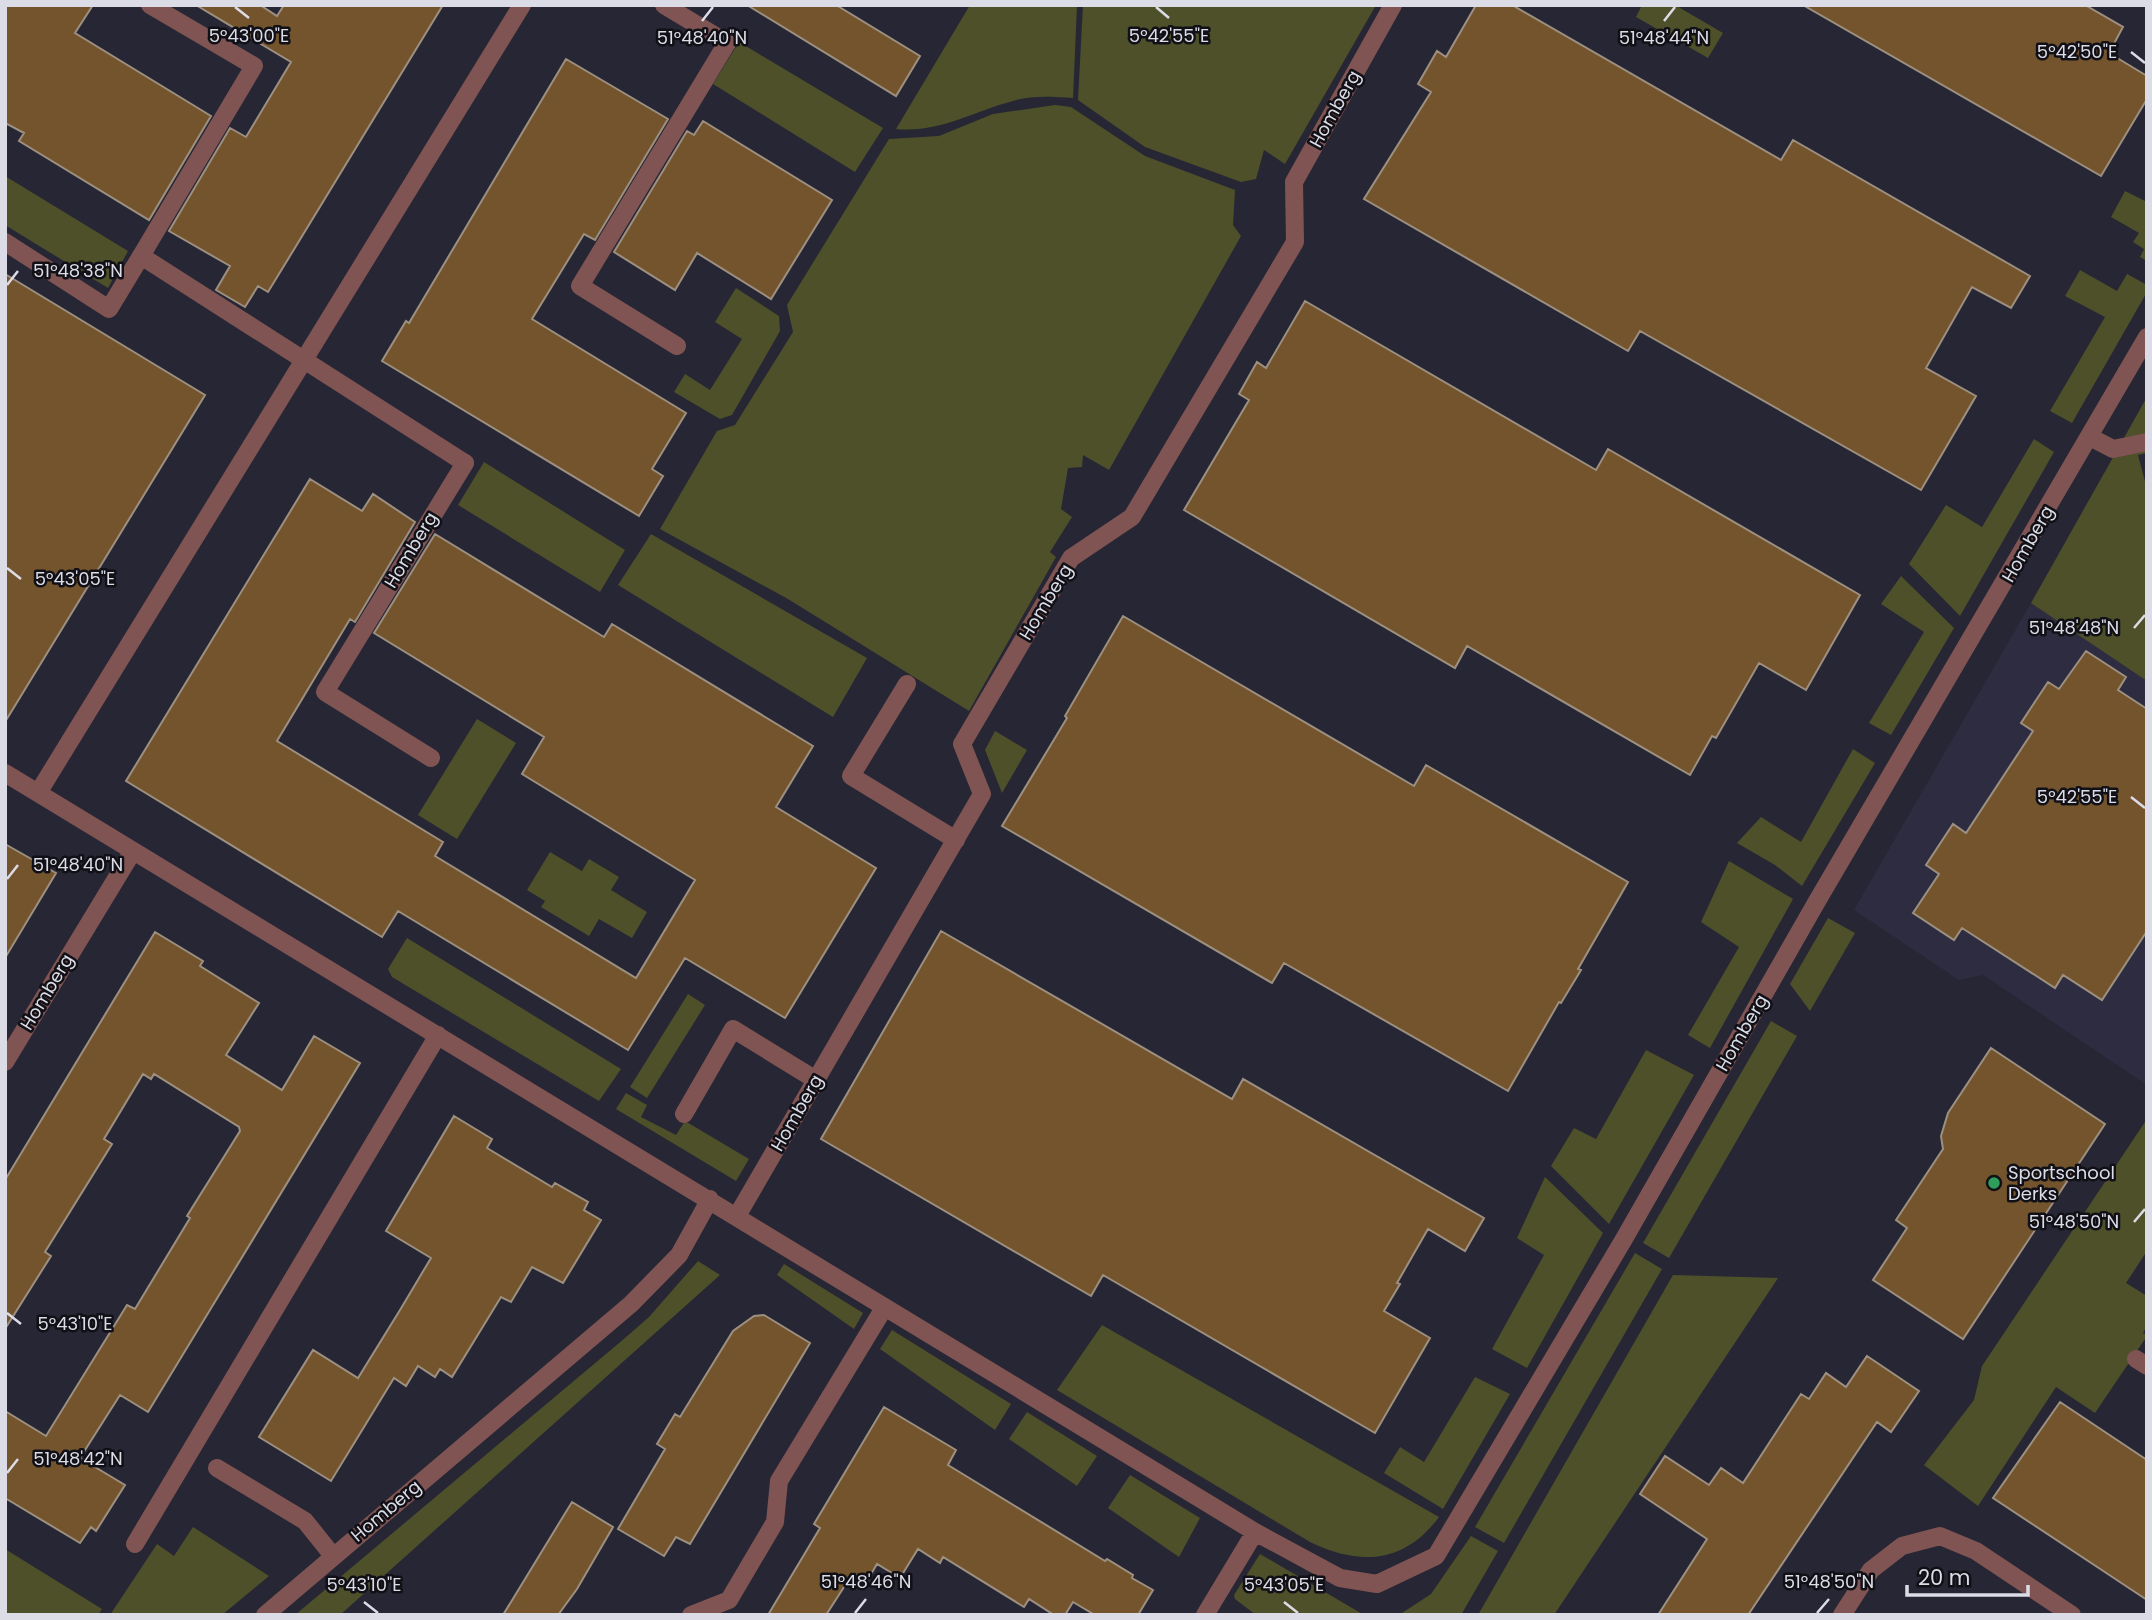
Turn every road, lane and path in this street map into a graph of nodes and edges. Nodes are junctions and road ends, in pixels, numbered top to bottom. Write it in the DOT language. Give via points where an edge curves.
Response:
graph roads {
  1 [pos="150,5"];
  2 [pos="522,5"];
  3 [pos="664,5"];
  4 [pos="1393,5"];
  5 [pos="5,242"];
  6 [pos="141,256"];
  7 [pos="2147,337"];
  8 [pos="677,346"];
  9 [pos="304,361"];
  10 [pos="2090,437"];
  11 [pos="2147,442"];
  12 [pos="907,684"];
  13 [pos="431,758"];
  14 [pos="5,773"];
  15 [pos="38,793"];
  16 [pos="956,840"];
  17 [pos="132,851"];
  18 [pos="438,1035"];
  19 [pos="5,1062"];
  20 [pos="816,1080"];
  21 [pos="684,1114"];
  22 [pos="710,1199"];
  23 [pos="737,1216"];
  24 [pos="884,1308"];
  25 [pos="217,1468"];
  26 [pos="1255,1532"];
  27 [pos="135,1544"];
  28 [pos="333,1556"];
  29 [pos="265,1615"];
  30 [pos="691,1615"];
  31 [pos="1205,1615"];
  32 [pos="1842,1615"];
  33 [pos="2072,1615"];
  1 -- 6 [label="street" via="254,66"];
  2 -- 9 [label="street"];
  3 -- 8 [label="street" via="727,43 580,286"];
  4 -- 16 [label="street, Homberg" via="1294,182 1295,242 1132,517 1071,558 962,744 982,794"];
  5 -- 6 [label="street" via="109,309"];
  6 -- 9 [label="street, Homberg"];
  7 -- 10 [label="street, Homberg"];
  9 -- 13 [label="street, Homberg" via="464,463 324,692"];
  9 -- 15 [label="street"];
  10 -- 11 [label="street" via="2113,449"];
  10 -- 26 [label="street, Homberg" via="1436,1556 1377,1584 1340,1578"];
  12 -- 16 [label="street" via="851,776"];
  14 -- 15 [label="street, Homberg"];
  15 -- 17 [label="street, Homberg"];
  16 -- 20 [label="street, Homberg"];
  17 -- 18 [label="street, Homberg"];
  17 -- 19 [label="street, Homberg"];
  18 -- 22 [label="street, Homberg"];
  18 -- 27 [label="street"];
  20 -- 21 [label="street" via="733,1029"];
  20 -- 23 [label="street, Homberg"];
  22 -- 23 [label="street, Homberg"];
  22 -- 28 [label="street, Homberg" via="679,1255 631,1304"];
  23 -- 24 [label="street, Homberg"];
  24 -- 26 [label="street, Homberg"];
  24 -- 30 [label="street" via="779,1481 775,1522 729,1600"];
  25 -- 28 [label="street" via="305,1521"];
  26 -- 31 [label="street"];
  28 -- 29 [label="street, Homberg"];
  32 -- 33 [label="street" via="1871,1570 1902,1546 1940,1536 1976,1551"];
}
